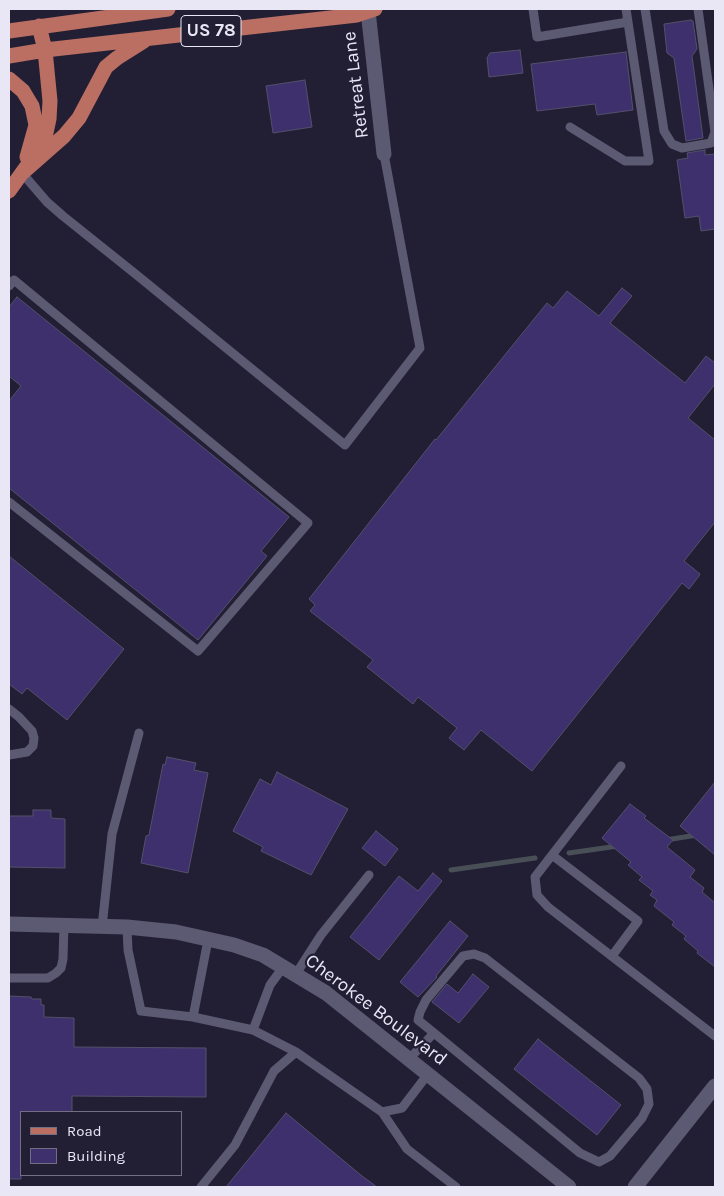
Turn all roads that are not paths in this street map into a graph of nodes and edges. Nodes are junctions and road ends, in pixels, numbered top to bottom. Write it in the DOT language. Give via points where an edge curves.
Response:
graph roads {
  1 [pos="168,9"];
  2 [pos="533,9"];
  3 [pos="626,9"];
  4 [pos="645,9"];
  5 [pos="698,9"];
  6 [pos="372,10"];
  7 [pos="628,22"];
  8 [pos="39,26"];
  9 [pos="9,31"];
  10 [pos="148,39"];
  11 [pos="45,50"];
  12 [pos="9,56"];
  13 [pos="9,79"];
  14 [pos="570,127"];
  15 [pos="384,154"];
  16 [pos="22,173"];
  17 [pos="9,192"];
  18 [pos="9,286"];
  19 [pos="9,502"];
  20 [pos="9,709"];
  21 [pos="139,733"];
  22 [pos="9,755"];
  23 [pos="621,766"];
  24 [pos="552,855"];
  25 [pos="369,876"];
  26 [pos="9,924"];
  27 [pos="64,925"];
  28 [pos="102,927"];
  29 [pos="127,927"];
  30 [pos="208,940"];
  31 [pos="612,956"];
  32 [pos="290,970"];
  33 [pos="9,978"];
  34 [pos="193,1018"];
  35 [pos="253,1030"];
  36 [pos="434,1033"];
  37 [pos="715,1036"];
  38 [pos="296,1052"];
  39 [pos="409,1059"];
  40 [pos="428,1074"];
  41 [pos="715,1086"];
  42 [pos="382,1112"];
  43 [pos="201,1187"];
  44 [pos="456,1187"];
  45 [pos="570,1187"];
  46 [pos="634,1187"];
  1 -- 8 [label="main road, US 78"];
  2 -- 7 [label="lane" via="537,37"];
  3 -- 7 [label="lane"];
  4 -- 5 [label="lane" via="664,131 672,144 682,148 711,143 715,132"];
  6 -- 10 [label="main road, US 78" via="358,15"];
  6 -- 15 [label="street, Retreat Lane"];
  7 -- 14 [label="lane" via="649,161 625,161"];
  8 -- 9 [label="main road, US 78"];
  8 -- 11 [label="main road"];
  10 -- 11 [label="main road, US 78"];
  10 -- 16 [label="main road" via="106,67 79,118 64,136"];
  11 -- 12 [label="main road, US 78"];
  11 -- 16 [label="main road" via="49,119 37,152"];
  13 -- 16 [label="main road" via="23,91 32,106 36,125"];
  15 -- 16 [label="lane" via="420,348 345,445 63,216"];
  16 -- 17 [label="main road"];
  18 -- 19 [label="lane" via="14,280 308,523 198,651"];
  20 -- 22 [label="lane" via="32,731 34,738 33,746 27,752"];
  21 -- 28 [label="lane" via="112,834"];
  23 -- 24 [label="lane"];
  24 -- 31 [label="lane" via="535,877 537,896"];
  24 -- 31 [label="lane" via="638,921"];
  25 -- 32 [label="lane"];
  26 -- 27 [label="street, Cherokee Boulevard"];
  27 -- 28 [label="street, Cherokee Boulevard"];
  27 -- 33 [label="lane" via="63,959 56,973 48,978"];
  28 -- 29 [label="street, Cherokee Boulevard"];
  29 -- 30 [label="street, Cherokee Boulevard" via="176,932"];
  29 -- 34 [label="lane" via="128,950 141,1010"];
  30 -- 32 [label="street, Cherokee Boulevard" via="263,955"];
  30 -- 34 [label="lane"];
  31 -- 37 [label="lane"];
  32 -- 35 [label="lane" via="270,985"];
  32 -- 39 [label="street, Cherokee Boulevard" via="326,993"];
  34 -- 35 [label="lane"];
  35 -- 38 [label="lane"];
  36 -- 36 [label="lane" via="418,1020 426,1000 463,956 474,954 485,958 639,1078 647,1089 649,1104 642,1118 610,1156 599,1162 580,1153"];
  36 -- 39 [label="lane"];
  38 -- 42 [label="lane"];
  38 -- 43 [label="lane" via="274,1071 234,1145"];
  39 -- 40 [label="street, Cherokee Boulevard"];
  40 -- 42 [label="lane" via="402,1108"];
  40 -- 45 [label="street, Cherokee Boulevard"];
  41 -- 46 [label="street"];
  42 -- 44 [label="lane" via="407,1149"];
}
